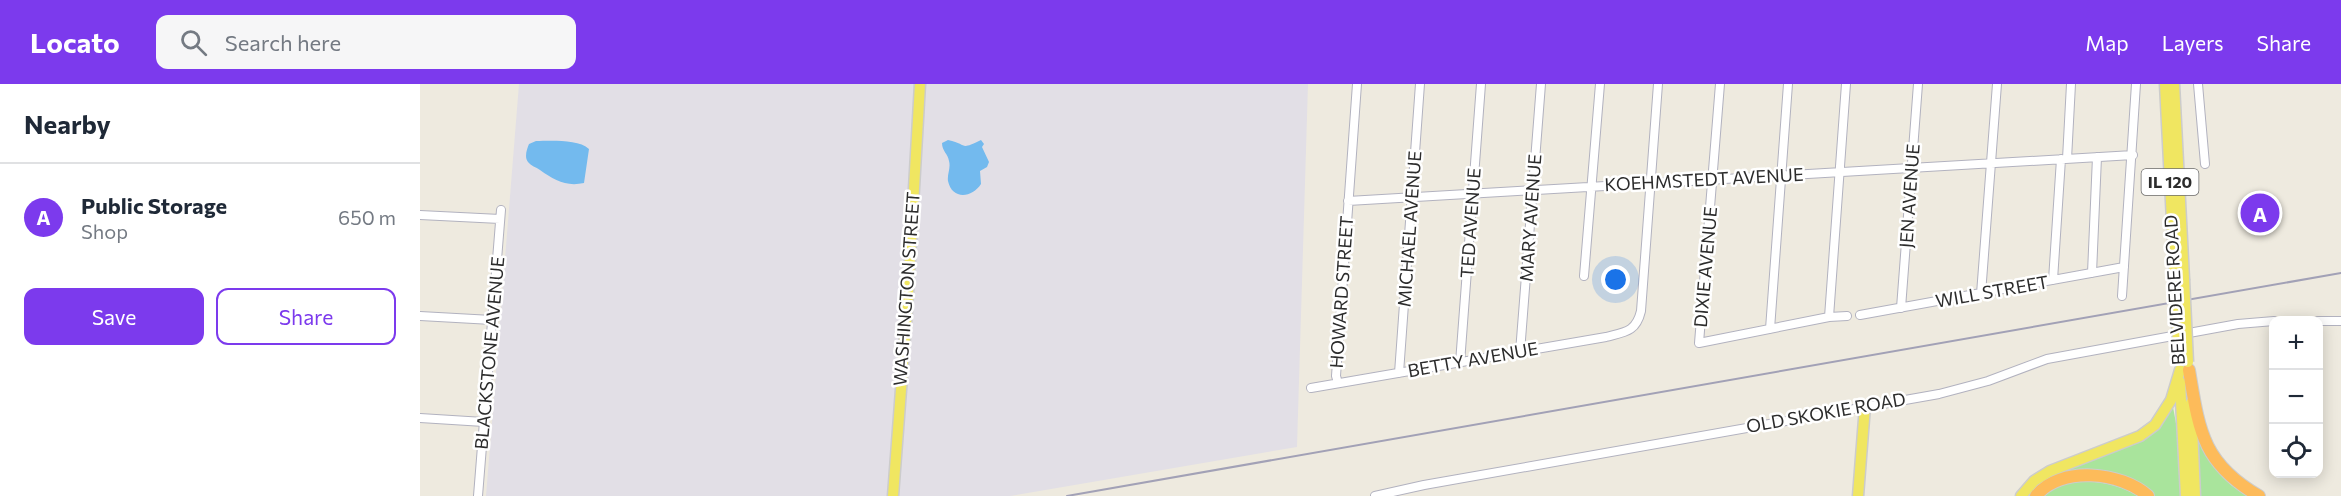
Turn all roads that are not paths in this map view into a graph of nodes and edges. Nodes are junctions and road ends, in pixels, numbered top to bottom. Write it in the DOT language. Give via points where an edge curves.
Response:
graph roads {
  1 [pos="920,84"];
  2 [pos="1357,84"];
  3 [pos="1420,84"];
  4 [pos="1481,84"];
  5 [pos="1541,84"];
  6 [pos="1600,84"];
  7 [pos="1658,84"];
  8 [pos="1720,84"];
  9 [pos="1788,84"];
  10 [pos="1846,84"];
  11 [pos="1918,84"];
  12 [pos="1997,84"];
  13 [pos="2071,84"];
  14 [pos="2136,84"];
  15 [pos="2165,84"];
  16 [pos="2174,84"];
  17 [pos="2198,84"];
  18 [pos="2133,155"];
  19 [pos="2097,157"];
  20 [pos="2064,159"];
  21 [pos="1991,163"];
  22 [pos="2205,164"];
  23 [pos="1912,168"];
  24 [pos="1840,172"];
  25 [pos="1781,176"];
  26 [pos="1713,180"];
  27 [pos="1650,183"];
  28 [pos="1592,187"];
  29 [pos="1533,190"];
  30 [pos="1473,194"];
  31 [pos="1412,198"];
  32 [pos="1348,201"];
  33 [pos="420,215"];
  34 [pos="2124,267"];
  35 [pos="2092,273"];
  36 [pos="1584,276"];
  37 [pos="2179,279"];
  38 [pos="2053,280"];
  39 [pos="1981,294"];
  40 [pos="2122,296"];
  41 [pos="1901,308"];
  42 [pos="1860,315"];
  43 [pos="420,316"];
  44 [pos="1847,316"];
  45 [pos="1829,317"];
  46 [pos="492,320"];
  47 [pos="2269,321"];
  48 [pos="2323,321"];
  49 [pos="2341,321"];
  50 [pos="1770,329"];
  51 [pos="1520,352"];
  52 [pos="1460,363"];
  53 [pos="2184,366"];
  54 [pos="1399,373"];
  55 [pos="1338,383"];
  56 [pos="1311,388"];
  57 [pos="1865,406"];
  58 [pos="420,418"];
  59 [pos="484,422"];
  60 [pos="1406,492"];
  61 [pos="894,495"];
  62 [pos="478,496"];
  63 [pos="1375,496"];
  64 [pos="1858,496"];
  65 [pos="2021,496"];
  66 [pos="2036,496"];
  67 [pos="2148,496"];
  68 [pos="2186,496"];
  69 [pos="2195,496"];
  70 [pos="2259,496"];
  1 -- 61 [label="main road, WASHINGTON STREET"];
  2 -- 32 [label="street, HOWARD STREET"];
  3 -- 31 [label="street, MICHAEL AVENUE"];
  4 -- 30 [label="street, TED AVENUE"];
  5 -- 29 [label="street, MARY AVENUE"];
  6 -- 28 [label="street"];
  7 -- 27 [label="street"];
  8 -- 26 [label="street, DIXIE AVENUE"];
  9 -- 25 [label="street"];
  10 -- 24 [label="street"];
  11 -- 23 [label="street, JEN AVENUE"];
  12 -- 21 [label="street"];
  13 -- 20 [label="street"];
  14 -- 18 [label="street"];
  15 -- 37 [label="main road, BELVIDERE ROAD / IL 120"];
  16 -- 37 [label="main road, BELVIDERE ROAD / IL 120"];
  17 -- 22 [label="street"];
  18 -- 19 [label="street, KOEHMSTEDT AVENUE"];
  18 -- 34 [label="street"];
  19 -- 20 [label="street, KOEHMSTEDT AVENUE"];
  19 -- 35 [label="street"];
  20 -- 21 [label="street, KOEHMSTEDT AVENUE"];
  20 -- 38 [label="street"];
  21 -- 23 [label="street, KOEHMSTEDT AVENUE"];
  21 -- 39 [label="street"];
  23 -- 24 [label="street, KOEHMSTEDT AVENUE"];
  23 -- 41 [label="street, JEN AVENUE"];
  24 -- 25 [label="street, KOEHMSTEDT AVENUE"];
  24 -- 45 [label="street"];
  25 -- 26 [label="street, KOEHMSTEDT AVENUE"];
  25 -- 50 [label="street"];
  26 -- 27 [label="street, KOEHMSTEDT AVENUE"];
  26 -- 50 [label="street, DIXIE AVENUE" via="1699,343"];
  27 -- 28 [label="street, KOEHMSTEDT AVENUE"];
  27 -- 51 [label="street, BETTY AVENUE" via="1638,322 1622,333"];
  28 -- 29 [label="street, KOEHMSTEDT AVENUE"];
  28 -- 36 [label="street"];
  29 -- 30 [label="street, KOEHMSTEDT AVENUE"];
  29 -- 51 [label="street, MARY AVENUE"];
  30 -- 31 [label="street, KOEHMSTEDT AVENUE"];
  30 -- 52 [label="street, TED AVENUE"];
  31 -- 32 [label="street, KOEHMSTEDT AVENUE"];
  31 -- 54 [label="street, MICHAEL AVENUE"];
  32 -- 55 [label="street, HOWARD STREET"];
  33 -- 46 [label="street, BLACKSTONE AVENUE" via="501,214"];
  34 -- 35 [label="street, WILL STREET"];
  34 -- 40 [label="street"];
  35 -- 38 [label="street, WILL STREET"];
  37 -- 53 [label="main road, BELVIDERE ROAD / IL 120, bridge"];
  38 -- 39 [label="street, WILL STREET"];
  39 -- 41 [label="street, WILL STREET"];
  41 -- 42 [label="street, WILL STREET"];
  43 -- 46 [label="street"];
  44 -- 45 [label="street"];
  45 -- 50 [label="street"];
  46 -- 59 [label="street, BLACKSTONE AVENUE"];
  47 -- 57 [label="street, OLD SKOKIE ROAD" via="2047,359 1939,394"];
  48 -- 49 [label="street"];
  51 -- 52 [label="street, BETTY AVENUE"];
  52 -- 54 [label="street, BETTY AVENUE"];
  53 -- 65 [label="main road" via="2171,400 2155,425 2140,436 2050,471"];
  53 -- 68 [label="main road, BELVIDERE ROAD / IL 120"];
  53 -- 69 [label="main road, BELVIDERE ROAD / IL 120"];
  53 -- 70 [label="highway" via="2203,438 2212,456 2241,486"];
  54 -- 55 [label="street, BETTY AVENUE"];
  55 -- 56 [label="street, BETTY AVENUE"];
  57 -- 60 [label="street, OLD SKOKIE ROAD"];
  57 -- 64 [label="main road"];
  58 -- 59 [label="street"];
  59 -- 62 [label="street, BLACKSTONE AVENUE"];
  60 -- 63 [label="street, OLD SKOKIE ROAD"];
  66 -- 67 [label="highway" via="2064,478 2089,475 2113,478"];
}
